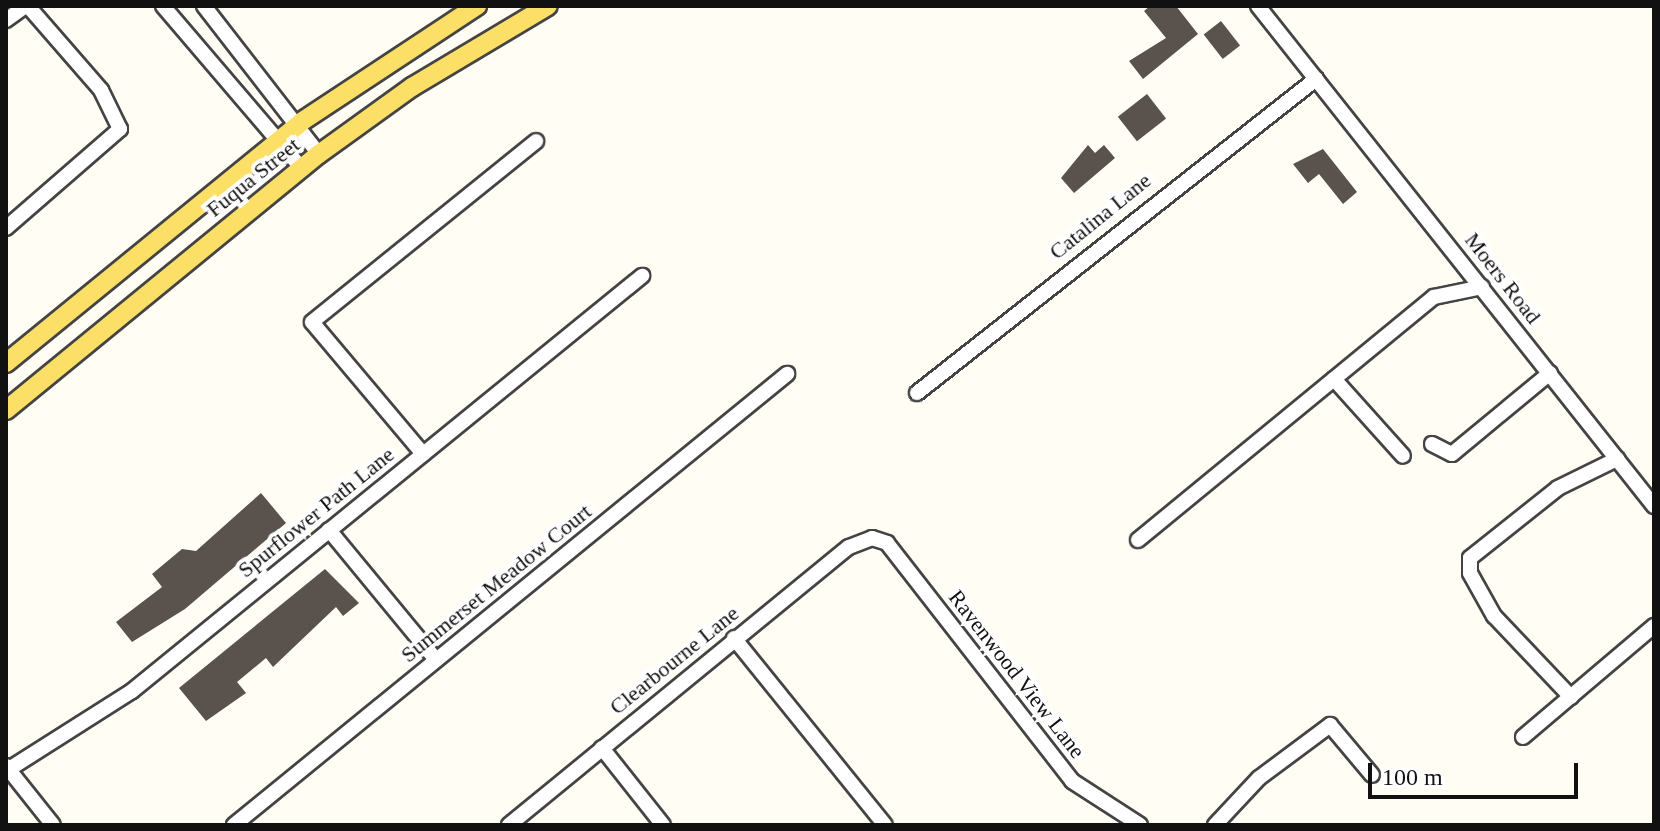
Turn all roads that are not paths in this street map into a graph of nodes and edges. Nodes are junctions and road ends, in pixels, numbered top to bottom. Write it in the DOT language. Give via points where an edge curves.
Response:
graph roads {
  1 [pos="26,6"];
  2 [pos="163,6"];
  3 [pos="204,6"];
  4 [pos="477,6"];
  5 [pos="548,6"];
  6 [pos="1258,6"];
  7 [pos="6,20"];
  8 [pos="1316,79"];
  9 [pos="301,122"];
  10 [pos="536,141"];
  11 [pos="273,144"];
  12 [pos="319,154"];
  13 [pos="302,169"];
  14 [pos="6,228"];
  15 [pos="642,276"];
  16 [pos="1482,287"];
  17 [pos="13,358"];
  18 [pos="1550,373"];
  19 [pos="787,374"];
  20 [pos="1334,379"];
  21 [pos="42,381"];
  22 [pos="917,393"];
  23 [pos="6,410"];
  24 [pos="1432,444"];
  25 [pos="423,454"];
  26 [pos="1403,456"];
  27 [pos="1617,459"];
  28 [pos="1654,506"];
  29 [pos="329,530"];
  30 [pos="872,538"];
  31 [pos="1138,540"];
  32 [pos="1654,626"];
  33 [pos="734,638"];
  34 [pos="436,660"];
  35 [pos="1571,697"];
  36 [pos="1523,737"];
  37 [pos="602,748"];
  38 [pos="7,769"];
  39 [pos="1372,775"];
  40 [pos="53,825"];
  41 [pos="234,825"];
  42 [pos="509,825"];
  43 [pos="663,825"];
  44 [pos="885,825"];
  45 [pos="1140,825"];
  46 [pos="1215,825"];
  1 -- 7 [label="street"];
  1 -- 14 [label="street" via="101,90 120,129"];
  2 -- 11 [label="street"];
  3 -- 9 [label="street"];
  4 -- 9 [label="main road, Fuqua Street"];
  5 -- 12 [label="main road, Fuqua Street" via="412,87"];
  6 -- 8 [label="street, Moers Road"];
  8 -- 16 [label="street, Moers Road"];
  8 -- 22 [label="street, Catalina Lane"];
  9 -- 11 [label="main road, Fuqua Street"];
  9 -- 12 [label="street"];
  10 -- 25 [label="street" via="312,322"];
  11 -- 13 [label="street"];
  11 -- 17 [label="main road, Fuqua Street"];
  12 -- 13 [label="main road, Fuqua Street"];
  13 -- 21 [label="main road, Fuqua Street"];
  15 -- 25 [label="street, Spurflower Path Lane"];
  16 -- 18 [label="street, Moers Road"];
  16 -- 20 [label="street" via="1434,297"];
  17 -- 21 [label="main road"];
  18 -- 24 [label="street" via="1452,454"];
  18 -- 27 [label="street, Moers Road"];
  19 -- 34 [label="street, Summerset Meadow Court"];
  20 -- 26 [label="street"];
  20 -- 31 [label="street"];
  21 -- 23 [label="main road, Fuqua Street"];
  25 -- 29 [label="street, Spurflower Path Lane"];
  27 -- 28 [label="street, Moers Road"];
  27 -- 35 [label="street" via="1558,488 1470,558 1470,573 1494,616"];
  29 -- 34 [label="street"];
  29 -- 38 [label="street, Spurflower Path Lane" via="132,691"];
  30 -- 33 [label="street, Clearbourne Lane" via="849,547"];
  30 -- 45 [label="street, Ravenwood View Lane" via="887,543 1072,781"];
  32 -- 35 [label="street"];
  33 -- 37 [label="street, Clearbourne Lane"];
  33 -- 44 [label="street"];
  34 -- 41 [label="street, Summerset Meadow Court"];
  35 -- 36 [label="street"];
  37 -- 42 [label="street, Clearbourne Lane"];
  37 -- 43 [label="street"];
  38 -- 40 [label="street"];
  39 -- 46 [label="street" via="1330,725 1259,778"];
}
